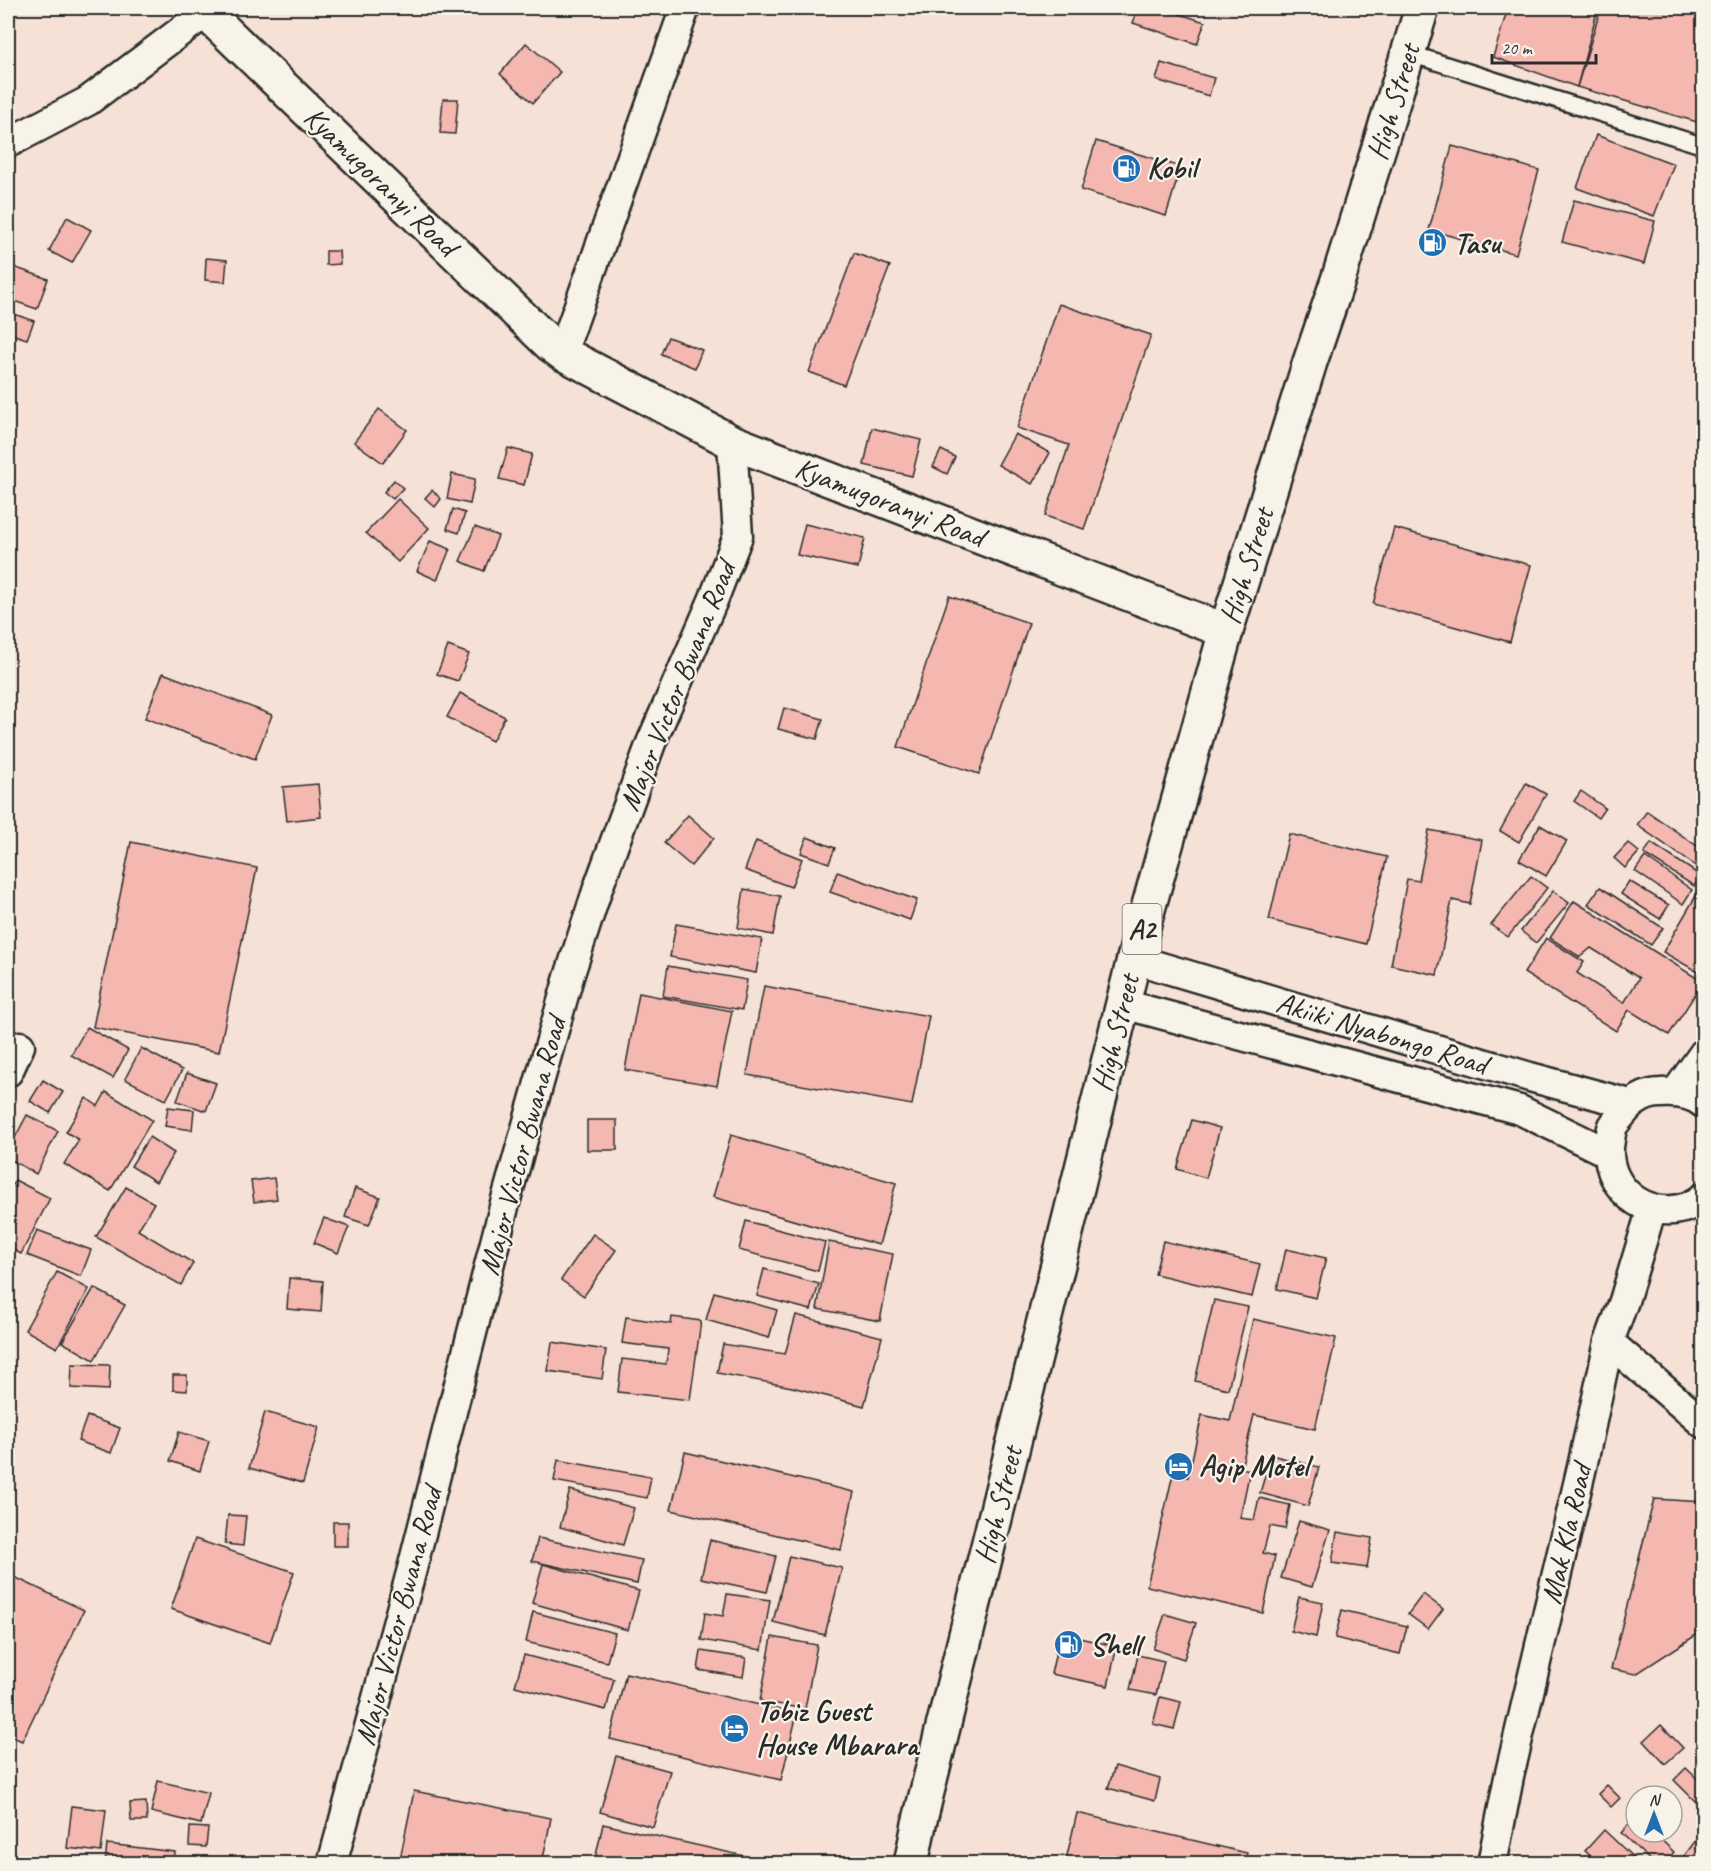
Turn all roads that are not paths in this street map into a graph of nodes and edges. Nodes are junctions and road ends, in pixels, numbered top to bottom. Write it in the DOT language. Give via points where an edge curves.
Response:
graph roads {
  1 [pos="685,8"];
  2 [pos="1422,8"];
  3 [pos="203,10"];
  4 [pos="1408,53"];
  5 [pos="8,143"];
  6 [pos="1704,146"];
  7 [pos="562,353"];
  8 [pos="732,442"];
  9 [pos="1226,631"];
  10 [pos="1134,958"];
  11 [pos="1123,1004"];
  12 [pos="20,1046"];
  13 [pos="1704,1053"];
  14 [pos="8,1072"];
  15 [pos="1676,1092"];
  16 [pos="1630,1104"];
  17 [pos="1704,1104"];
  18 [pos="1608,1153"];
  19 [pos="1704,1197"];
  20 [pos="1652,1208"];
  21 [pos="1609,1342"];
  22 [pos="1704,1424"];
  23 [pos="332,1863"];
  24 [pos="911,1863"];
  25 [pos="1492,1863"];
  1 -- 7 [label="street"];
  2 -- 4 [label="main road, High Street / A2"];
  3 -- 5 [label="street" via="88,102"];
  3 -- 7 [label="main road, Kyamugoranyi Road"];
  4 -- 6 [label="lane"];
  4 -- 9 [label="main road, High Street / A2"];
  7 -- 8 [label="main road, Kyamugoranyi Road"];
  8 -- 9 [label="main road, Kyamugoranyi Road"];
  8 -- 23 [label="street, Major Victor Bwana Road" via="738,536 651,743 569,977 505,1203"];
  9 -- 10 [label="main road, High Street / A2"];
  10 -- 11 [label="main road, High Street / A2"];
  10 -- 16 [label="street, Akiiki Nyabongo Road"];
  11 -- 18 [label="street, Akiiki Nyabongo Road" via="1520,1110"];
  11 -- 24 [label="main road, High Street / A2"];
  12 -- 14 [label="street"];
  13 -- 15 [label="street"];
  15 -- 16 [label="street" via="1652,1093"];
  15 -- 17 [label="street"];
  16 -- 18 [label="street" via="1613,1126"];
  18 -- 20 [label="street" via="1610,1167 1625,1192"];
  19 -- 20 [label="street" via="1684,1208"];
  20 -- 21 [label="street, Mak Kla Road"];
  21 -- 22 [label="street"];
  21 -- 25 [label="street, Mak Kla Road"];
}
